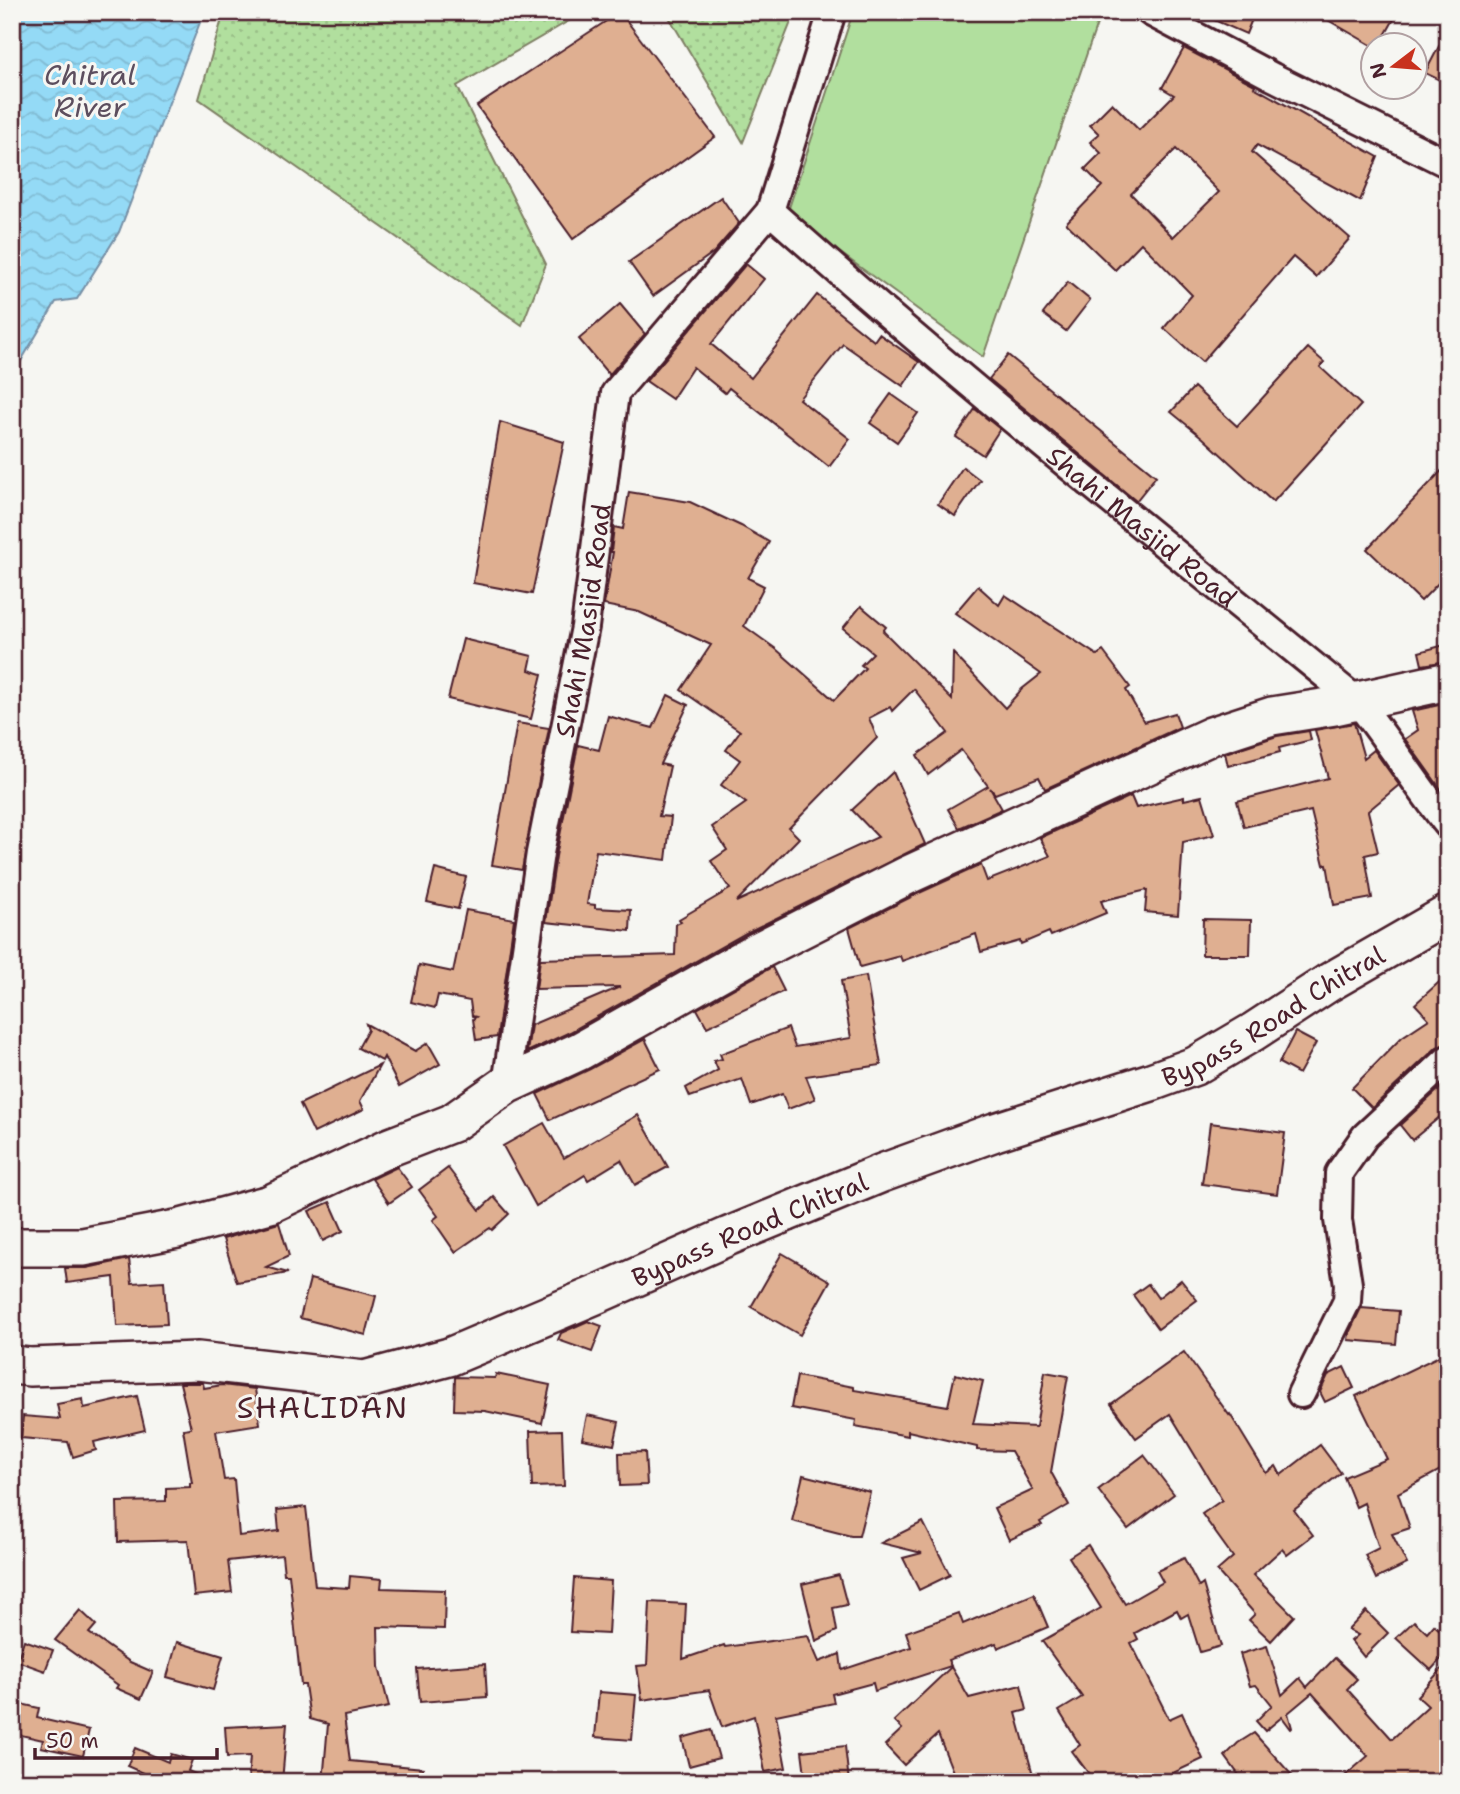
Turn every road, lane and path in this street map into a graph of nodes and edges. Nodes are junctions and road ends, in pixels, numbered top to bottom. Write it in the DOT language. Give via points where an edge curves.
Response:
graph roads {
  1 [pos="832,12"];
  2 [pos="1150,12"];
  3 [pos="1448,164"];
  4 [pos="770,211"];
  5 [pos="1448,681"];
  6 [pos="1357,701"];
  7 [pos="1448,825"];
  8 [pos="1448,915"];
  9 [pos="1448,1059"];
  10 [pos="506,1085"];
  11 [pos="12,1247"];
  12 [pos="12,1365"];
  13 [pos="1301,1394"];
  1 -- 4 [label="street, Shahi Masjid Road"];
  2 -- 3 [label="street"];
  4 -- 6 [label="street, Shahi Masjid Road" via="1008,415"];
  4 -- 10 [label="street, Shahi Masjid Road" via="615,393 584,627 540,853"];
  5 -- 6 [label="street"];
  6 -- 7 [label="street, Shahi Masjid Road"];
  6 -- 10 [label="street" via="1272,716 1211,736 908,875 756,952 580,1051"];
  8 -- 12 [label="street, Bypass Road Chitral" via="1328,982 1195,1066 882,1173 449,1357 364,1380 198,1361"];
  9 -- 13 [label="street" via="1365,1136 1339,1172 1338,1220 1347,1301"];
  10 -- 11 [label="street" via="452,1124 390,1147 270,1205 83,1247"];
}
